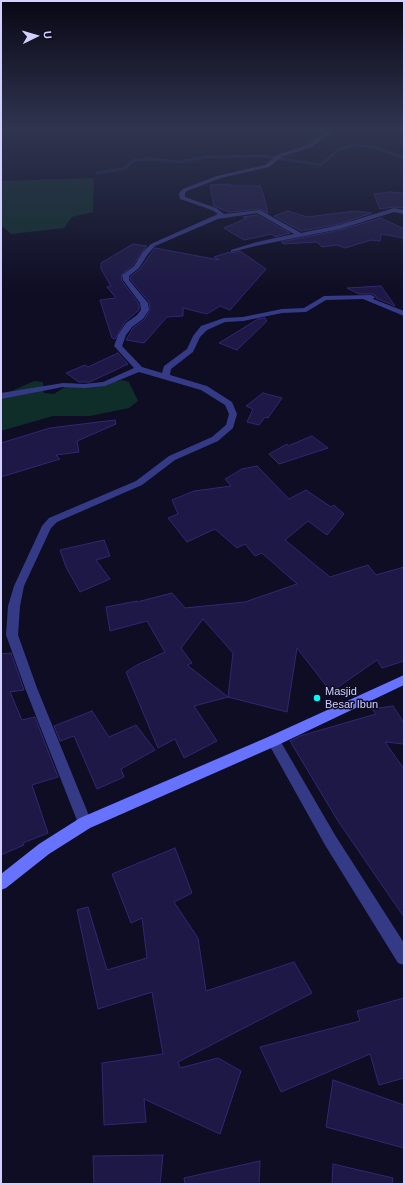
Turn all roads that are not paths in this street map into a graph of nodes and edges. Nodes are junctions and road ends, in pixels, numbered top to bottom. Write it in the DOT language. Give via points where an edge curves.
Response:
graph roads {
  1 [pos="201,183"];
  2 [pos="404,212"];
  3 [pos="218,217"];
  4 [pos="300,235"];
  5 [pos="233,251"];
  6 [pos="404,314"];
  7 [pos="139,369"];
  8 [pos="166,376"];
  9 [pos="1,396"];
  10 [pos="404,680"];
  11 [pos="273,741"];
  12 [pos="85,823"];
  13 [pos="1,883"];
  14 [pos="404,957"];
  1 -- 3 [label="street" via="185,190 182,198 219,212"];
  2 -- 4 [label="street" via="394,210 340,227"];
  3 -- 4 [label="street" via="260,212"];
  3 -- 7 [label="street" via="153,245 137,267 126,275 126,280 144,303 145,310 129,325 118,346"];
  4 -- 5 [label="street"];
  6 -- 8 [label="street" via="368,298 324,298 306,310 224,320 204,328 190,350 167,368"];
  7 -- 8 [label="street"];
  7 -- 9 [label="street" via="105,384 63,385"];
  8 -- 12 [label="street" via="204,388 229,404 233,414 230,426 215,439 172,458 138,483 53,520 37,546 19,586 14,606 12,635"];
  10 -- 11 [label="main road"];
  11 -- 12 [label="main road"];
  11 -- 14 [label="street" via="330,840"];
  12 -- 13 [label="main road" via="44,849"];
}
